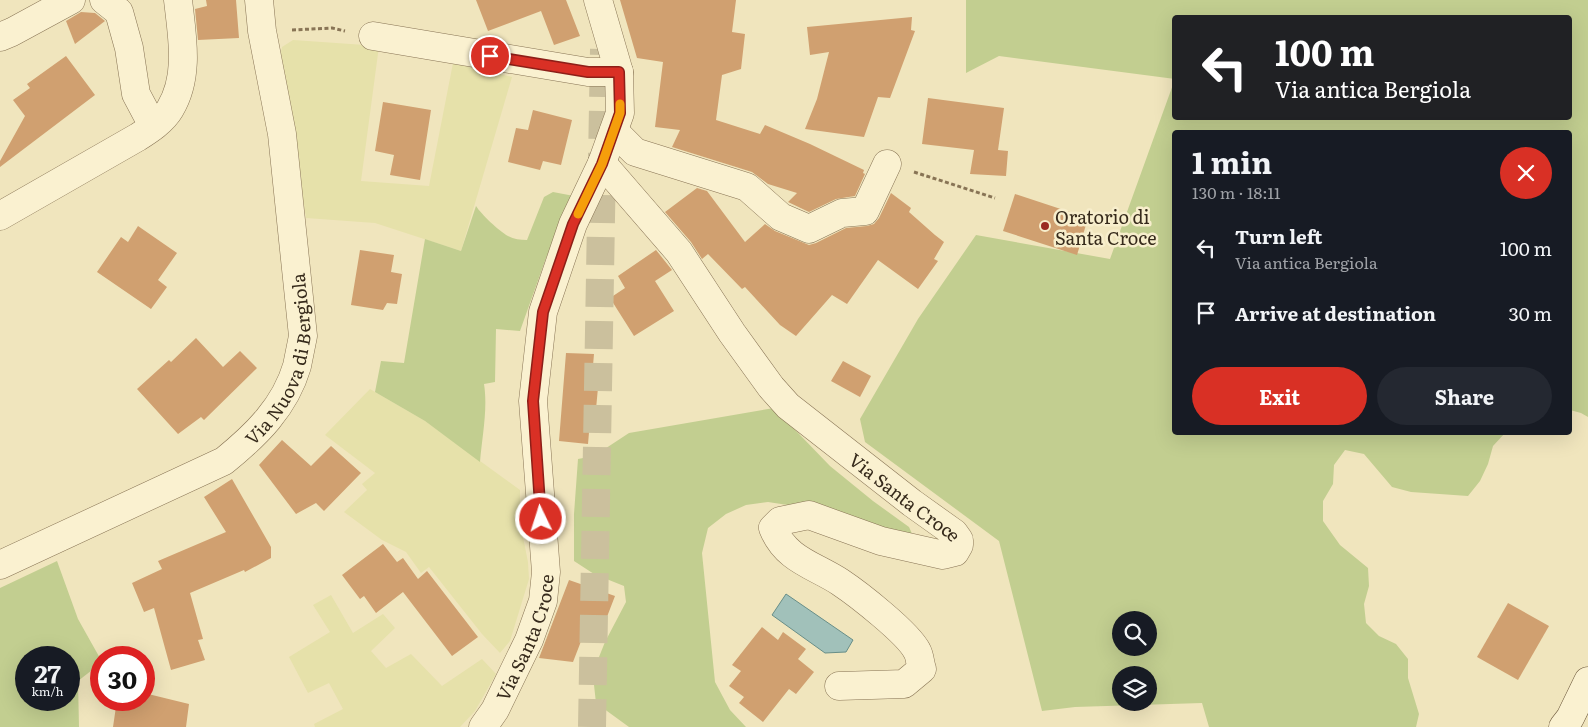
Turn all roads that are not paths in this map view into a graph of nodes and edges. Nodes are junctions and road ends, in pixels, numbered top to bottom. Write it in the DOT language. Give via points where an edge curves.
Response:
graph roads {
  1 [pos="71,0"];
  2 [pos="104,0"];
  3 [pos="178,0"];
  4 [pos="259,0"];
  5 [pos="598,0"];
  6 [pos="373,36"];
  7 [pos="0,37"];
  8 [pos="619,72"];
  9 [pos="153,126"];
  10 [pos="614,131"];
  11 [pos="602,164"];
  12 [pos="888,164"];
  13 [pos="0,216"];
  14 [pos="0,565"];
  15 [pos="1588,681"];
  16 [pos="839,686"];
  17 [pos="484,727"];
  18 [pos="1563,727"];
  1 -- 7 [label="street"];
  2 -- 9 [label="street" via="119,12 136,94"];
  3 -- 9 [label="street" via="183,74 169,111"];
  4 -- 14 [label="street, Via Nuova di Bergiola" via="282,134 303,336 288,389 253,437 224,460"];
  5 -- 8 [label="street, Via Santa Croce"];
  6 -- 8 [label="street" via="588,72"];
  8 -- 10 [label="street, Via Santa Croce" via="620,113"];
  9 -- 13 [label="street" via="111,154"];
  10 -- 11 [label="street, Via Santa Croce"];
  10 -- 12 [label="street" via="635,152 747,187 781,217 809,228 842,213 865,211"];
  11 -- 16 [label="street, Via Santa Croce" via="678,252 770,387 788,406 959,540 955,552 944,555 881,541 809,515 780,521 773,528 776,536 798,559 840,582 896,627 917,651 922,669 904,684"];
  11 -- 17 [label="street, Via Santa Croce" via="573,224 543,312 533,401 546,572 543,601 529,640"];
  15 -- 18 [label="street"];
}
